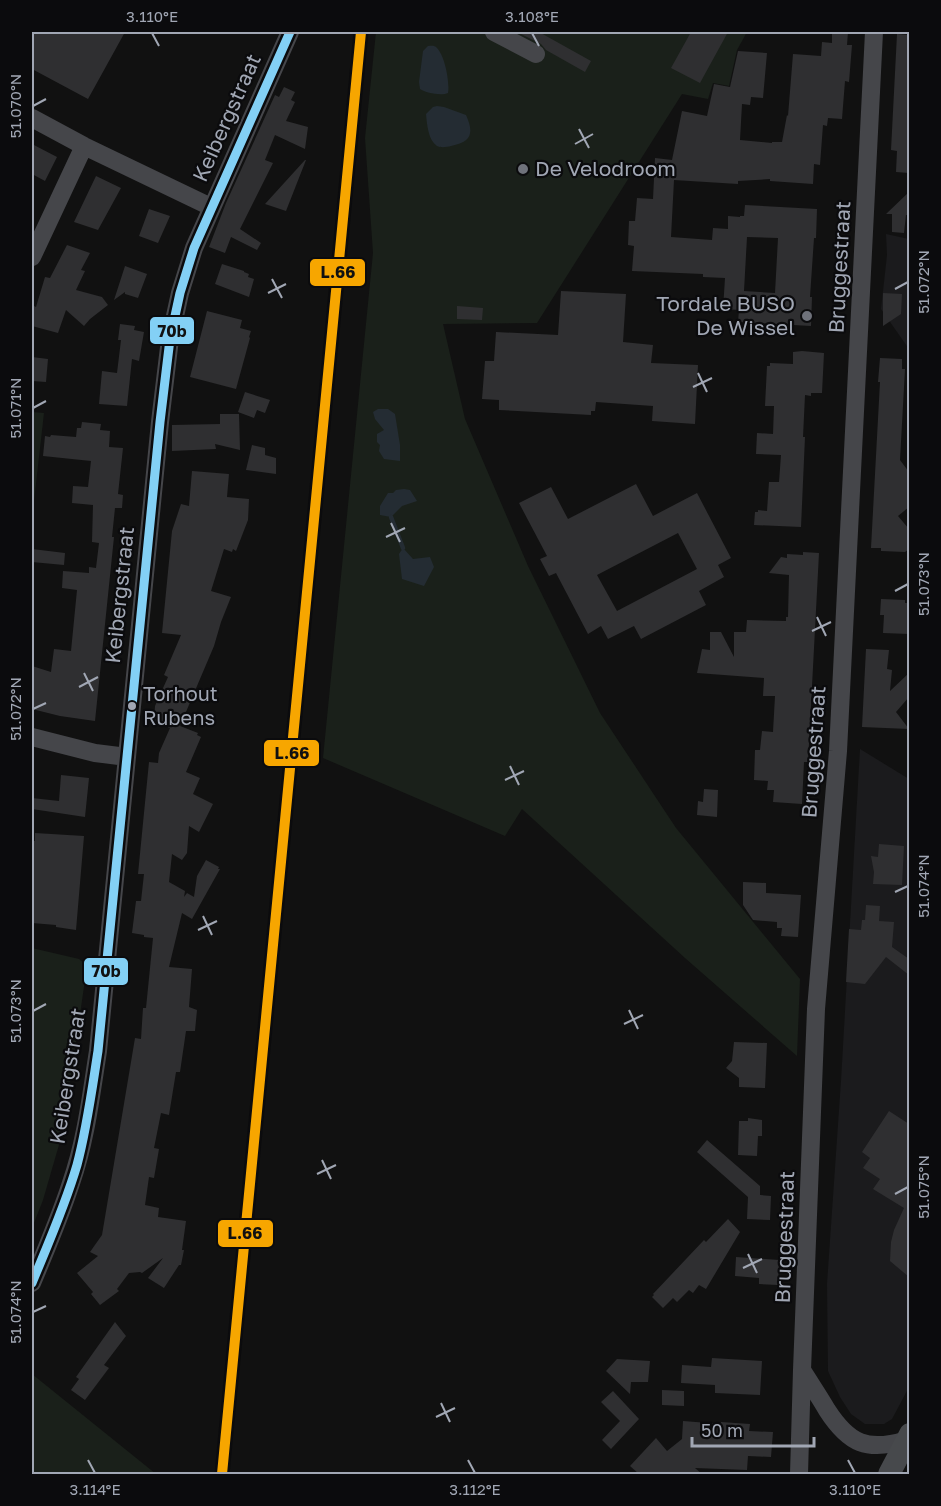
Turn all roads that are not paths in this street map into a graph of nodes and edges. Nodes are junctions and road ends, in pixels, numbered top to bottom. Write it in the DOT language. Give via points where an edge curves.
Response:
graph roads {
  1 [pos="290,32"];
  2 [pos="494,32"];
  3 [pos="874,32"];
  4 [pos="536,54"];
  5 [pos="32,118"];
  6 [pos="84,146"];
  7 [pos="212,207"];
  8 [pos="32,257"];
  9 [pos="32,737"];
  10 [pos="127,758"];
  11 [pos="32,1283"];
  12 [pos="802,1370"];
  13 [pos="908,1436"];
  14 [pos="799,1474"];
  15 [pos="889,1474"];
  1 -- 7 [label="street, Keibergstraat"];
  2 -- 4 [label="street"];
  3 -- 12 [label="street, Bruggestraat" via="837,752 816,1009"];
  5 -- 6 [label="street"];
  6 -- 7 [label="street"];
  6 -- 8 [label="street"];
  7 -- 10 [label="street, Keibergstraat" via="194,248 170,339"];
  9 -- 10 [label="street"];
  10 -- 11 [label="street, Keibergstraat" via="98,1051 87,1121 72,1181"];
  12 -- 13 [label="street" via="837,1425 852,1438 871,1445"];
  12 -- 14 [label="street, Bruggestraat"];
  13 -- 15 [label="main road"];
}
